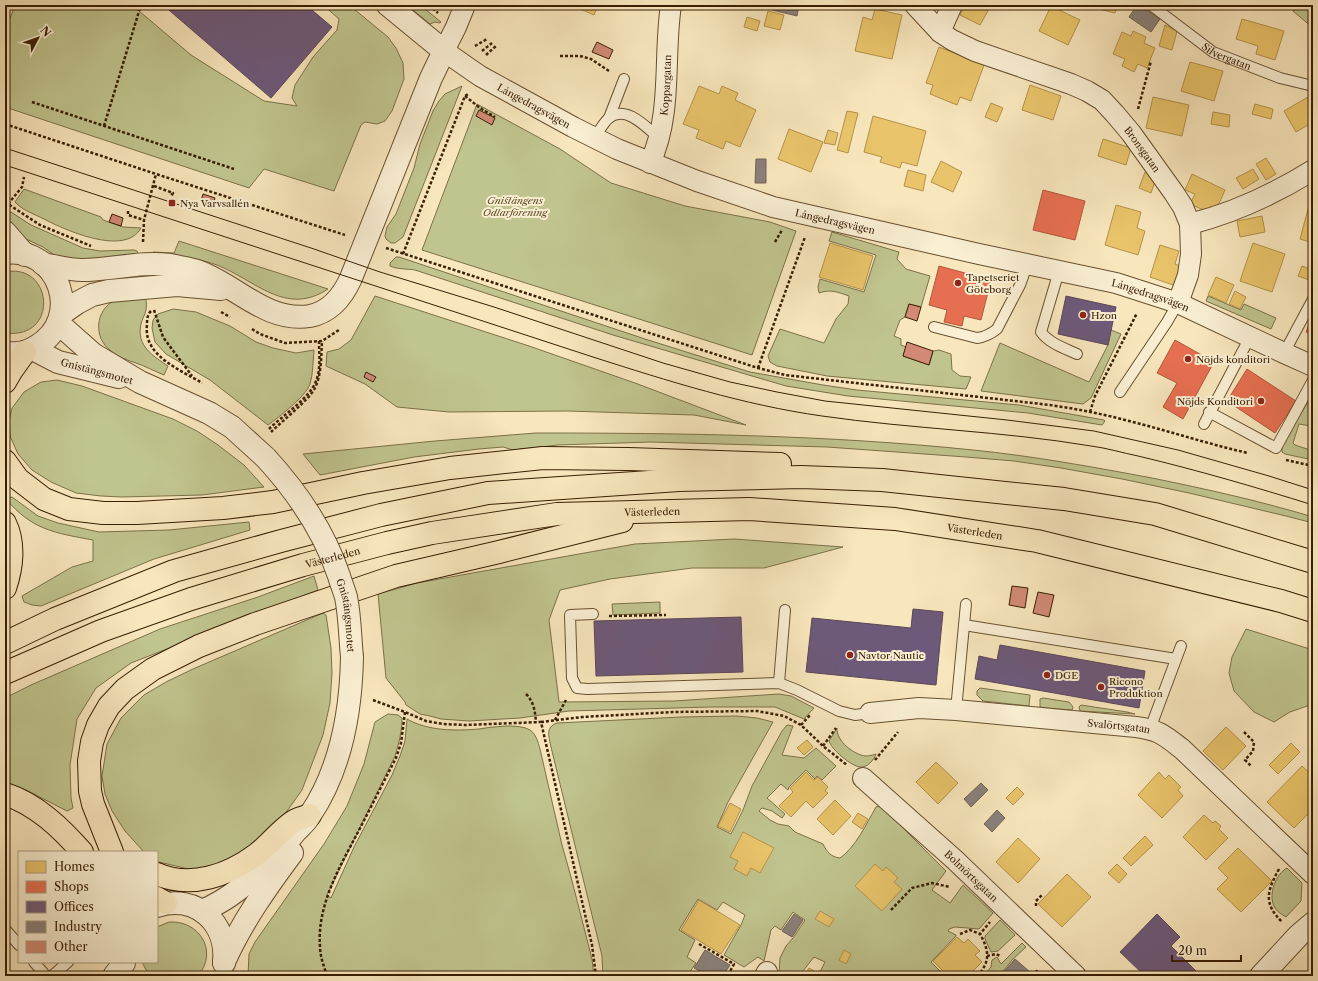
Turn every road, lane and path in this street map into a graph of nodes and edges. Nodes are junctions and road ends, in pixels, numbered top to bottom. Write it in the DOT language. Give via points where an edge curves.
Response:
graph roads {
  1 [pos="140,5"];
  2 [pos="388,5"];
  3 [pos="429,5"];
  4 [pos="465,5"];
  5 [pos="671,5"];
  6 [pos="915,5"];
  7 [pos="952,5"];
  8 [pos="1151,5"];
  9 [pos="456,27"];
  10 [pos="940,32"];
  11 [pos="487,39"];
  12 [pos="492,42"];
  13 [pos="475,46"];
  14 [pos="496,46"];
  15 [pos="444,51"];
  16 [pos="478,54"];
  17 [pos="560,56"];
  18 [pos="1151,62"];
  19 [pos="481,67"];
  20 [pos="624,79"];
  21 [pos="1313,86"];
  22 [pos="465,96"];
  23 [pos="32,102"];
  24 [pos="495,117"];
  25 [pos="609,118"];
  26 [pos="5,124"];
  27 [pos="1124,125"];
  28 [pos="104,126"];
  29 [pos="594,138"];
  30 [pos="659,138"];
  31 [pos="650,163"];
  32 [pos="234,169"];
  33 [pos="1313,170"];
  34 [pos="156,174"];
  35 [pos="24,176"];
  36 [pos="1304,184"];
  37 [pos="154,186"];
  38 [pos="171,196"];
  39 [pos="5,202"];
  40 [pos="8,204"];
  41 [pos="128,211"];
  42 [pos="812,216"];
  43 [pos="144,220"];
  44 [pos="1190,224"];
  45 [pos="5,232"];
  46 [pos="365,241"];
  47 [pos="143,245"];
  48 [pos="95,247"];
  49 [pos="388,249"];
  50 [pos="403,254"];
  51 [pos="24,257"];
  52 [pos="1027,265"];
  53 [pos="1059,271"];
  54 [pos="233,290"];
  55 [pos="1147,293"];
  56 [pos="1313,299"];
  57 [pos="1178,302"];
  58 [pos="60,318"];
  59 [pos="934,327"];
  60 [pos="1250,337"];
  61 [pos="321,341"];
  62 [pos="21,351"];
  63 [pos="1284,353"];
  64 [pos="1077,354"];
  65 [pos="1313,366"];
  66 [pos="758,368"];
  67 [pos="194,378"];
  68 [pos="1313,380"];
  69 [pos="5,382"];
  70 [pos="140,382"];
  71 [pos="205,385"];
  72 [pos="1120,392"];
  73 [pos="1090,412"];
  74 [pos="1210,412"];
  75 [pos="1204,424"];
  76 [pos="263,425"];
  77 [pos="270,431"];
  78 [pos="274,436"];
  79 [pos="1250,454"];
  80 [pos="1282,460"];
  81 [pos="5,461"];
  82 [pos="1313,466"];
  83 [pos="882,480"];
  84 [pos="664,510"];
  85 [pos="5,523"];
  86 [pos="1313,562"];
  87 [pos="5,588"];
  88 [pos="1281,601"];
  89 [pos="966,604"];
  90 [pos="785,610"];
  91 [pos="1313,611"];
  92 [pos="593,614"];
  93 [pos="666,615"];
  94 [pos="1313,623"];
  95 [pos="964,625"];
  96 [pos="5,643"];
  97 [pos="1181,646"];
  98 [pos="1176,659"];
  99 [pos="5,673"];
  100 [pos="778,683"];
  101 [pos="526,694"];
  102 [pos="569,695"];
  103 [pos="373,700"];
  104 [pos="919,708"];
  105 [pos="956,710"];
  106 [pos="405,712"];
  107 [pos="847,713"];
  108 [pos="870,713"];
  109 [pos="555,720"];
  110 [pos="536,722"];
  111 [pos="541,722"];
  112 [pos="1150,729"];
  113 [pos="1244,732"];
  114 [pos="823,746"];
  115 [pos="1251,766"];
  116 [pos="863,778"];
  117 [pos="5,794"];
  118 [pos="310,815"];
  119 [pos="101,826"];
  120 [pos="81,851"];
  121 [pos="112,851"];
  122 [pos="124,851"];
  123 [pos="1291,853"];
  124 [pos="158,874"];
  125 [pos="1313,874"];
  126 [pos="950,887"];
  127 [pos="160,902"];
  128 [pos="1004,907"];
  129 [pos="891,910"];
  130 [pos="202,911"];
  131 [pos="1313,923"];
  132 [pos="1284,924"];
  133 [pos="5,928"];
  134 [pos="960,934"];
  135 [pos="980,934"];
  136 [pos="18,944"];
  137 [pos="699,944"];
  138 [pos="987,956"];
  139 [pos="1000,956"];
  140 [pos="35,963"];
  141 [pos="67,963"];
  142 [pos="1313,969"];
  143 [pos="221,972"];
  144 [pos="728,975"];
  145 [pos="46,976"];
  146 [pos="52,976"];
  147 [pos="327,976"];
  148 [pos="596,976"];
  149 [pos="977,976"];
  150 [pos="1076,976"];
  151 [pos="1261,976"];
  152 [pos="1306,976"];
  1 -- 28 [label="path"];
  2 -- 15 [label="street, Långedragsvägen"];
  3 -- 9 [label="path"];
  4 -- 9 [label="street"];
  5 -- 30 [label="street, Koppargatan" via="667,28 668,64"];
  6 -- 10 [label="street, Bronsgatan"];
  7 -- 10 [label="street"];
  8 -- 21 [label="lane, Silvergatan" via="1213,52 1280,78"];
  9 -- 13 [label="path" via="472,38"];
  9 -- 15 [label="street"];
  10 -- 27 [label="street, Bronsgatan" via="975,51 1088,91 1102,100"];
  11 -- 13 [label="path"];
  12 -- 16 [label="path"];
  13 -- 16 [label="path"];
  14 -- 19 [label="path"];
  15 -- 19 [label="street, Långedragsvägen"];
  15 -- 46 [label="street"];
  16 -- 19 [label="path"];
  17 -- 20 [label="path" via="590,59"];
  18 -- 27 [label="path" via="1137,113"];
  19 -- 22 [label="path" via="473,90"];
  19 -- 29 [label="street, Långedragsvägen" via="536,108"];
  20 -- 25 [label="lane"];
  22 -- 24 [label="path"];
  22 -- 50 [label="path"];
  23 -- 28 [label="path"];
  25 -- 29 [label="lane"];
  25 -- 30 [label="lane" via="618,113 628,114"];
  26 -- 34 [label="path"];
  27 -- 44 [label="street, Bronsgatan" via="1174,193"];
  28 -- 32 [label="path"];
  29 -- 31 [label="street, Långedragsvägen"];
  30 -- 31 [label="street, Koppargatan"];
  31 -- 42 [label="street, Långedragsvägen" via="737,196"];
  33 -- 36 [label="street"];
  34 -- 37 [label="path"];
  34 -- 46 [label="path"];
  35 -- 40 [label="path" via="22,187"];
  36 -- 44 [label="street"];
  37 -- 38 [label="path" via="172,193"];
  37 -- 43 [label="path"];
  39 -- 40 [label="path"];
  40 -- 48 [label="path" via="40,225"];
  41 -- 43 [label="path" via="128,216"];
  42 -- 52 [label="street, Långedragsvägen"];
  42 -- 66 [label="path"];
  43 -- 47 [label="path"];
  44 -- 57 [label="street, Bronsgatan" via="1191,254 1188,275"];
  45 -- 51 [label="street"];
  46 -- 54 [label="street" via="342,294 329,308 317,314 284,316"];
  49 -- 50 [label="path"];
  50 -- 66 [label="path"];
  51 -- 54 [label="street" via="68,269 82,270 168,265 196,270"];
  51 -- 58 [label="street" via="53,274 62,300"];
  52 -- 53 [label="street, Långedragsvägen"];
  52 -- 59 [label="lane" via="1020,285 993,332 977,338"];
  53 -- 55 [label="street, Långedragsvägen" via="1116,283"];
  53 -- 64 [label="lane" via="1041,332 1052,342"];
  54 -- 58 [label="street" via="177,285 115,290 92,295 77,303"];
  55 -- 57 [label="street, Långedragsvägen"];
  55 -- 73 [label="path" via="1095,396"];
  56 -- 63 [label="lane"];
  57 -- 60 [label="street, Långedragsvägen"];
  57 -- 72 [label="lane, Bronsgatan"];
  58 -- 62 [label="street" via="52,334 43,343"];
  58 -- 70 [label="street, Gnistängsmotet" via="93,354"];
  60 -- 63 [label="street, Långedragsvägen"];
  60 -- 74 [label="lane"];
  61 -- 77 [label="path" via="321,370 315,389"];
  62 -- 69 [label="highway"];
  62 -- 70 [label="street, Gnistängsmotet"];
  63 -- 65 [label="street, Långedragsvägen"];
  66 -- 73 [label="path" via="814,379 1050,405"];
  67 -- 67 [label="path" via="163,337 154,308 148,314 146,329 149,343 157,354"];
  67 -- 71 [label="path"];
  68 -- 74 [label="lane" via="1276,448"];
  70 -- 118 [label="street, Gnistängsmotet, bridge" via="209,413 232,427 266,458 301,499 334,560 346,597 352,658 348,711 337,757"];
  73 -- 79 [label="path"];
  74 -- 75 [label="lane"];
  76 -- 77 [label="path"];
  77 -- 78 [label="path"];
  80 -- 82 [label="path"];
  81 -- 83 [label="highway" via="18,479 44,499 69,509 103,513 223,508 273,502 450,468 543,458 792,465"];
  83 -- 86 [label="highway" via="1064,499 1155,514"];
  83 -- 96 [label="highway" via="801,477 679,480 488,493 381,515 174,571 55,619"];
  84 -- 88 [label="highway, Västerleden" via="749,509 895,519 1038,541"];
  84 -- 99 [label="highway, Västerleden" via="556,514 432,533 387,543 191,598 101,631"];
  84 -- 119 [label="highway" via="396,576 255,624 199,646 153,669 118,695 105,712 95,733 90,751 89,782 92,804"];
  85 -- 87 [label="highway" via="12,552"];
  88 -- 91 [label="highway, Västerleden"];
  88 -- 94 [label="highway"];
  89 -- 95 [label="lane"];
  90 -- 100 [label="lane"];
  92 -- 93 [label="path" via="610,617"];
  92 -- 100 [label="lane" via="570,615 572,678 577,688"];
  95 -- 98 [label="lane"];
  95 -- 105 [label="lane"];
  97 -- 98 [label="lane"];
  98 -- 112 [label="lane"];
  100 -- 107 [label="lane"];
  101 -- 110 [label="path" via="534,708"];
  102 -- 109 [label="path"];
  103 -- 106 [label="path"];
  104 -- 105 [label="street, Svalörtsgatan"];
  104 -- 108 [label="street, Svalörtsgatan"];
  104 -- 116 [label="path" via="878,755"];
  105 -- 112 [label="street, Svalörtsgatan"];
  106 -- 110 [label="path" via="426,721 443,724"];
  106 -- 147 [label="path" via="401,743 396,758 342,863 323,911 320,946"];
  107 -- 108 [label="lane"];
  107 -- 114 [label="path"];
  109 -- 111 [label="path"];
  109 -- 114 [label="path" via="673,712 757,711 793,720"];
  110 -- 111 [label="path"];
  111 -- 148 [label="path" via="592,945"];
  112 -- 123 [label="street, Svalörtsgatan" via="1162,733 1182,749"];
  113 -- 115 [label="path" via="1254,742 1253,751 1245,760"];
  114 -- 116 [label="path"];
  116 -- 128 [label="street, Bolmörtsgatan"];
  117 -- 120 [label="highway" via="45,816"];
  118 -- 124 [label="highway" via="294,820 257,854 224,874 186,880"];
  118 -- 130 [label="street, Gnistängsmotet" via="245,886"];
  118 -- 143 [label="street, Gnistängsmotet" via="307,834 253,908 234,941"];
  119 -- 121 [label="highway"];
  119 -- 122 [label="highway"];
  123 -- 125 [label="street, Svalörtsgatan"];
  123 -- 132 [label="path" via="1275,876 1269,900 1274,913"];
  126 -- 129 [label="path" via="932,883 912,888"];
  127 -- 130 [label="street" via="178,903"];
  128 -- 135 [label="path"];
  128 -- 150 [label="street, Bolmörtsgatan"];
  130 -- 143 [label="street" via="211,918 223,939 225,951"];
  131 -- 151 [label="street"];
  133 -- 136 [label="lane"];
  134 -- 135 [label="path" via="970,930"];
  135 -- 138 [label="path"];
  137 -- 144 [label="path" via="734,964"];
  138 -- 139 [label="path"];
  138 -- 149 [label="path" via="987,963"];
  140 -- 145 [label="lane"];
  141 -- 146 [label="lane"];
  142 -- 152 [label="path"];
}
